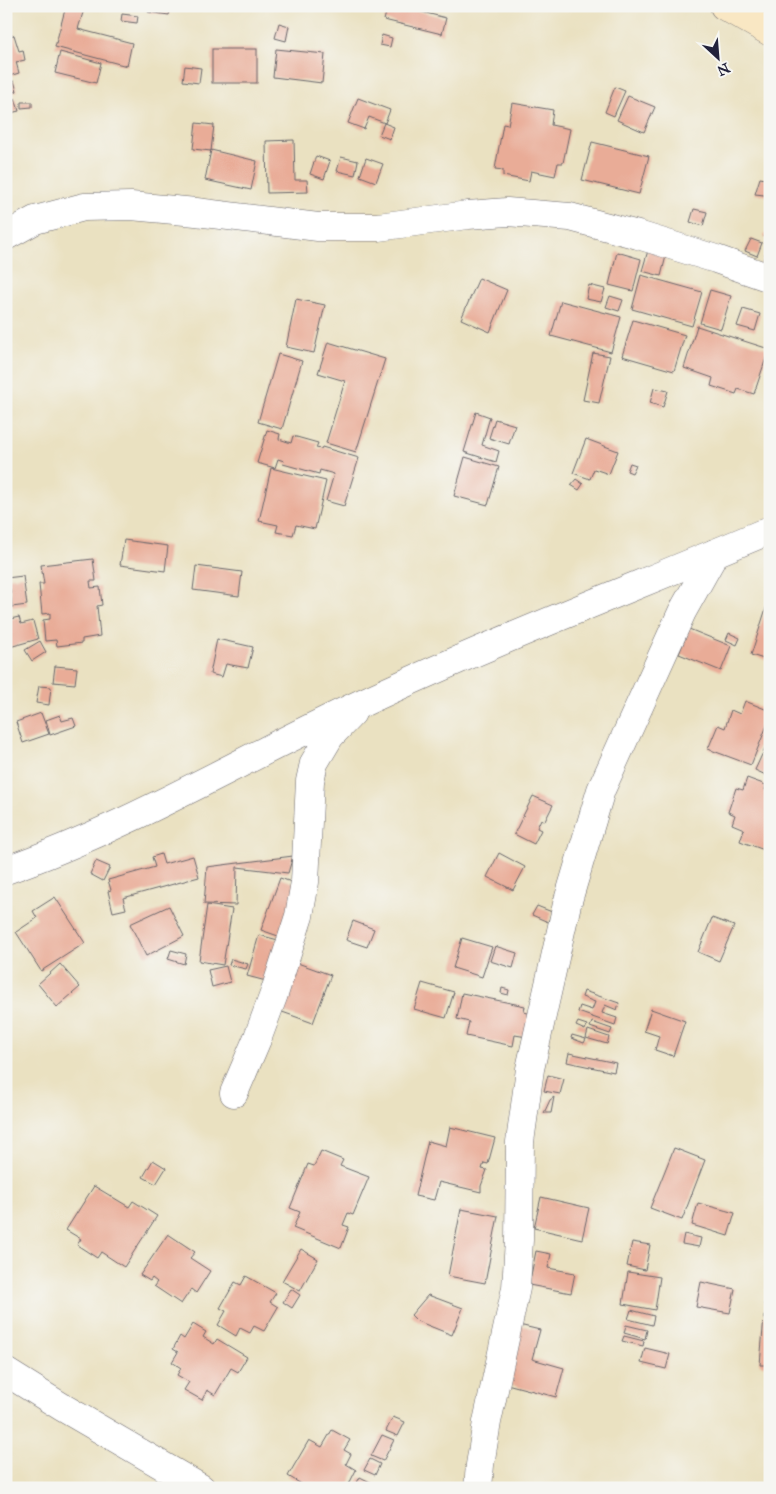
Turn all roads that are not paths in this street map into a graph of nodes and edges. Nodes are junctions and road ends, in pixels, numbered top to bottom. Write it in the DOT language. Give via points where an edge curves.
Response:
graph roads {
  1 [pos="724,6"];
  2 [pos="770,32"];
  3 [pos="6,236"];
  4 [pos="770,278"];
  5 [pos="770,530"];
  6 [pos="715,553"];
  7 [pos="360,704"];
  8 [pos="6,870"];
  9 [pos="234,1093"];
  10 [pos="6,1372"];
  11 [pos="201,1488"];
  12 [pos="478,1488"];
  1 -- 2 [label="main road"];
  3 -- 4 [label="street" via="35,220 84,207 131,206 318,227 378,227 507,212 544,214 646,237"];
  5 -- 6 [label="street"];
  6 -- 7 [label="street" via="496,642"];
  6 -- 12 [label="street" via="682,612 602,790 567,904 530,1069 520,1142 516,1288 487,1422"];
  7 -- 8 [label="street" via="155,806 60,850"];
  7 -- 9 [label="street" via="330,736 314,763 310,781 305,882 298,916 274,994"];
  10 -- 11 [label="street"];
}
